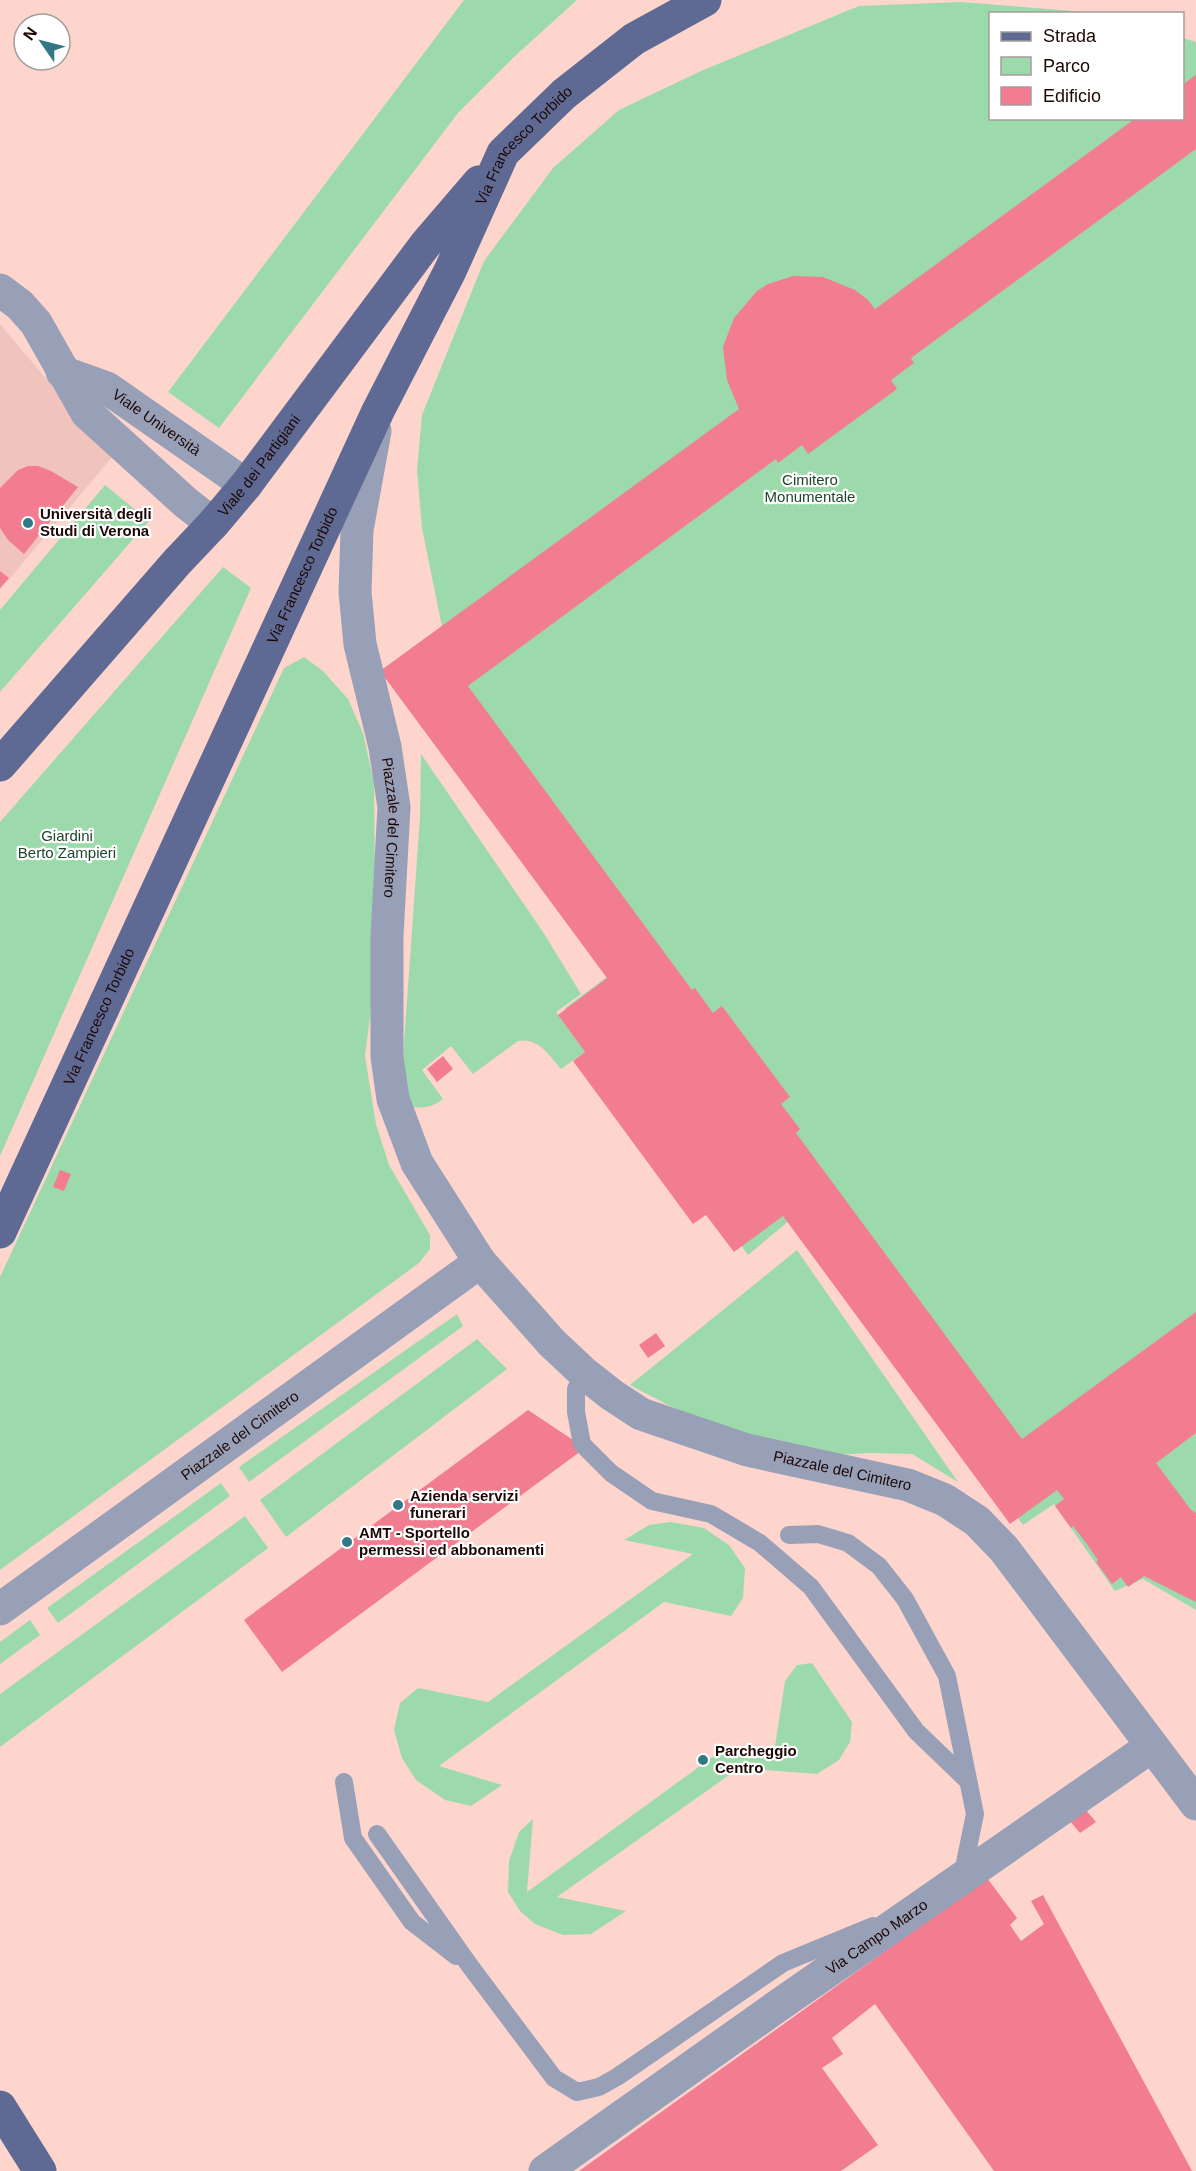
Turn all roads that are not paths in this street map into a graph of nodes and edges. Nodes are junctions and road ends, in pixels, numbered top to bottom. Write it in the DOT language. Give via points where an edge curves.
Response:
graph roads {
  1 [pos="705,0"];
  2 [pos="503,153"];
  3 [pos="0,290"];
  4 [pos="62,372"];
  5 [pos="378,411"];
  6 [pos="246,485"];
  7 [pos="213,524"];
  8 [pos="0,765"];
  9 [pos="0,1232"];
  10 [pos="480,1262"];
  11 [pos="584,1373"];
  12 [pos="789,1535"];
  13 [pos="0,1609"];
  14 [pos="1152,1746"];
  15 [pos="968,1781"];
  16 [pos="344,1782"];
  17 [pos="1196,1804"];
  18 [pos="377,1834"];
  19 [pos="962,1878"];
  20 [pos="923,1905"];
  21 [pos="470,1966"];
  22 [pos="0,2107"];
  23 [pos="40,2171"];
  24 [pos="545,2171"];
  1 -- 2 [label="main road, Via Francesco Torbido" via="634,39 564,94"];
  2 -- 5 [label="main road, Via Francesco Torbido" via="450,271"];
  2 -- 6 [label="main road, Viale dei Partigiani" via="425,245"];
  3 -- 4 [label="street" via="36,323"];
  4 -- 6 [label="street, Viale Università" via="107,388"];
  4 -- 7 [label="street" via="87,413"];
  5 -- 9 [label="main road, Via Francesco Torbido"];
  5 -- 10 [label="street, Piazzale del Cimitero" via="357,530 355,592 360,644 385,747 394,807 387,936 387,1057 393,1099 417,1163"];
  6 -- 7 [label="main road, Viale dei Partigiani"];
  7 -- 8 [label="main road, Viale dei Partigiani"];
  10 -- 11 [label="street, Piazzale del Cimitero"];
  10 -- 13 [label="street, Piazzale del Cimitero"];
  11 -- 14 [label="street, Piazzale del Cimitero" via="641,1414 747,1450 908,1485 945,1500 977,1521 1004,1549"];
  11 -- 15 [label="lane" via="576,1389 582,1443 611,1473 652,1501 711,1514 760,1543 811,1587 916,1731"];
  12 -- 15 [label="lane" via="818,1534 848,1543 879,1566 905,1599 947,1676"];
  14 -- 17 [label="street"];
  14 -- 19 [label="street, Via Campo Marzo"];
  15 -- 19 [label="lane" via="975,1814"];
  16 -- 21 [label="lane" via="354,1838 412,1922"];
  18 -- 21 [label="lane"];
  19 -- 20 [label="street, Via Campo Marzo"];
  20 -- 21 [label="lane" via="783,1963 617,2077 577,2092 554,2078"];
  20 -- 24 [label="street, Via Campo Marzo"];
  22 -- 23 [label="main road"];
}
